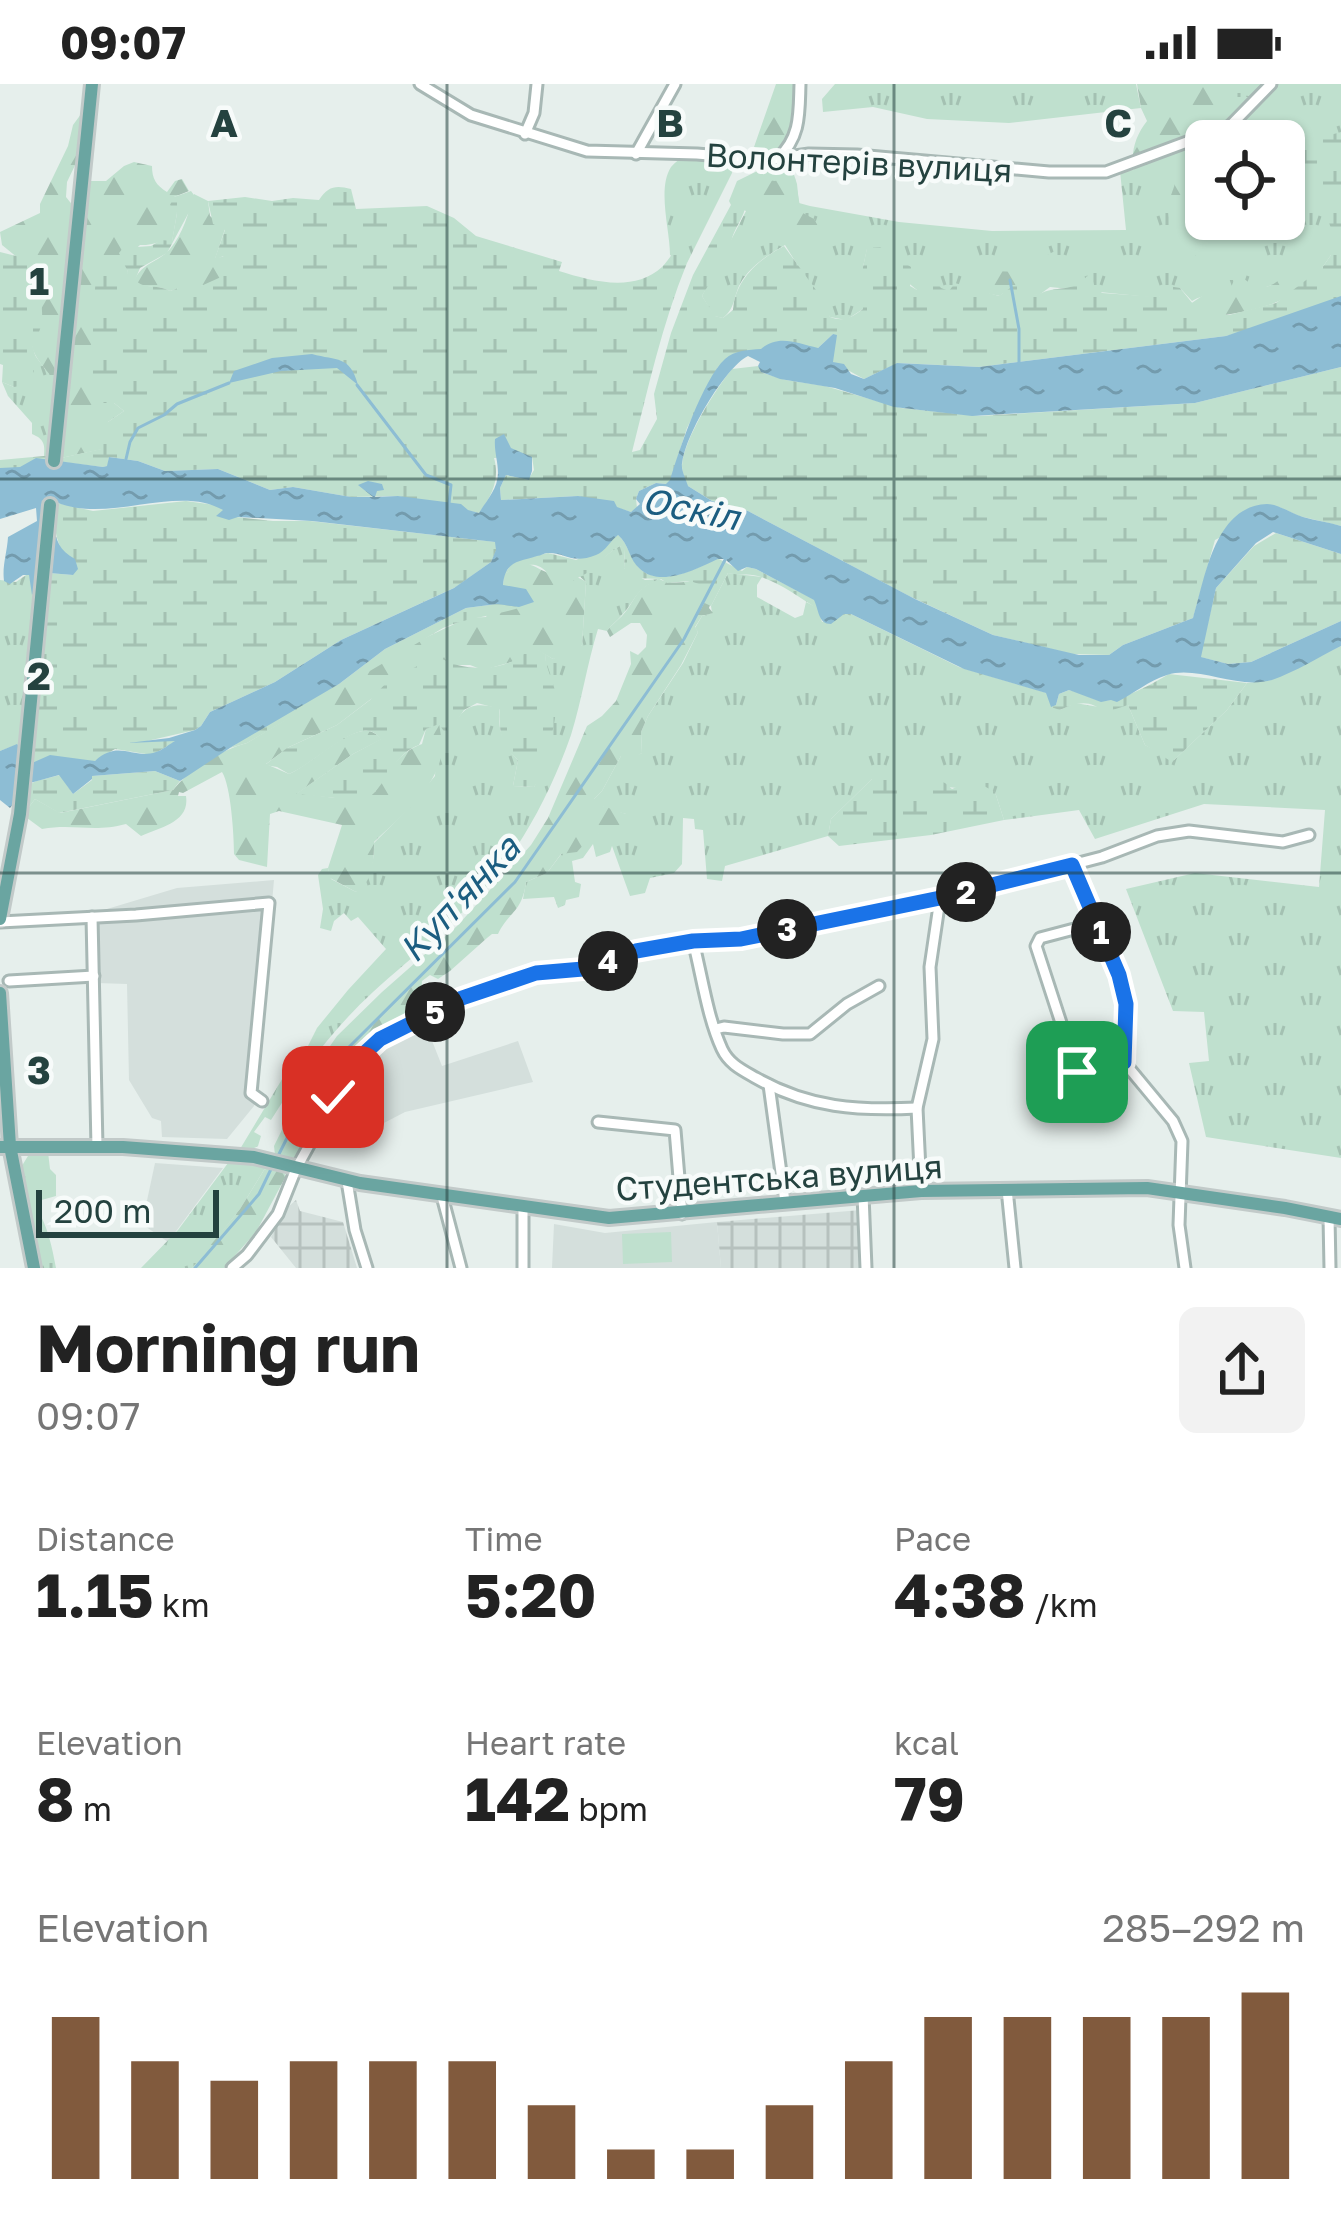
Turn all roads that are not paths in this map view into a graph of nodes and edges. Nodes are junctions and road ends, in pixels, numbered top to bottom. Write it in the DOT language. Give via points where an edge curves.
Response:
graph roads {
  1 [pos="92,84"];
  2 [pos="419,84"];
  3 [pos="537,84"];
  4 [pos="675,84"];
  5 [pos="800,84"];
  6 [pos="1271,84"];
  7 [pos="525,134"];
  8 [pos="636,154"];
  9 [pos="778,158"];
  10 [pos="54,461"];
  11 [pos="50,506"];
  12 [pos="1309,836"];
  13 [pos="1072,865"];
  14 [pos="5,867"];
  15 [pos="940,898"];
  16 [pos="92,916"];
  17 [pos="0,920"];
  18 [pos="1097,922"];
  19 [pos="693,941"];
  20 [pos="94,976"];
  21 [pos="9,980"];
  22 [pos="879,986"];
  23 [pos="0,993"];
  24 [pos="716,1029"];
  25 [pos="1124,1062"];
  26 [pos="769,1085"];
  27 [pos="262,1100"];
  28 [pos="917,1108"];
  29 [pos="598,1122"];
  30 [pos="5,1147"];
  31 [pos="97,1147"];
  32 [pos="296,1169"];
  33 [pos="347,1180"];
  34 [pos="1007,1189"];
  35 [pos="921,1191"];
  36 [pos="1181,1193"];
  37 [pos="863,1195"];
  38 [pos="442,1196"];
  39 [pos="785,1202"];
  40 [pos="523,1208"];
  41 [pos="682,1214"];
  42 [pos="1335,1218"];
  43 [pos="34,1268"];
  44 [pos="232,1268"];
  45 [pos="367,1268"];
  46 [pos="461,1268"];
  47 [pos="523,1268"];
  48 [pos="866,1268"];
  49 [pos="1015,1268"];
  50 [pos="1185,1268"];
  51 [pos="1330,1268"];
  1 -- 10 [label="main road"];
  2 -- 7 [label="street, Волонтерів вулиця"];
  3 -- 7 [label="street"];
  4 -- 8 [label="street"];
  5 -- 9 [label="street" via="795,139"];
  6 -- 9 [label="street, Волонтерів вулиця" via="1230,126 1106,172 856,155"];
  7 -- 8 [label="street, Волонтерів вулиця" via="587,152"];
  8 -- 9 [label="street, Волонтерів вулиця"];
  11 -- 14 [label="main road" via="20,814"];
  12 -- 13 [label="street" via="1283,842 1189,831"];
  13 -- 15 [label="street"];
  13 -- 18 [label="street"];
  14 -- 17 [label="main road"];
  15 -- 19 [label="street" via="741,939"];
  15 -- 28 [label="street" via="930,967 933,1039"];
  16 -- 17 [label="street"];
  16 -- 20 [label="street"];
  16 -- 27 [label="street" via="269,903 250,1093"];
  18 -- 25 [label="street" via="1126,1004"];
  18 -- 25 [label="street" via="1036,946 1077,1072"];
  19 -- 24 [label="street"];
  19 -- 32 [label="street" via="536,973 380,1039 345,1076"];
  20 -- 21 [label="street"];
  20 -- 31 [label="street"];
  22 -- 24 [label="street" via="810,1034"];
  23 -- 30 [label="main road"];
  24 -- 26 [label="street" via="732,1064"];
  25 -- 36 [label="street" via="1173,1121 1182,1142"];
  26 -- 28 [label="street" via="818,1104"];
  26 -- 39 [label="street"];
  28 -- 35 [label="street"];
  29 -- 41 [label="street" via="675,1130"];
  30 -- 31 [label="main road, Студентська вулиця"];
  30 -- 43 [label="main road"];
  31 -- 32 [label="main road, Студентська вулиця" via="219,1154"];
  32 -- 33 [label="main road, Студентська вулиця"];
  32 -- 44 [label="street" via="278,1214"];
  33 -- 38 [label="main road, Студентська вулиця"];
  33 -- 45 [label="street"];
  34 -- 35 [label="main road, Студентська вулиця"];
  34 -- 36 [label="main road, Студентська вулиця"];
  34 -- 49 [label="street"];
  35 -- 37 [label="main road, Студентська вулиця"];
  36 -- 42 [label="main road, Студентська вулиця"];
  36 -- 50 [label="street"];
  37 -- 39 [label="main road, Студентська вулиця"];
  37 -- 48 [label="street"];
  38 -- 40 [label="main road, Студентська вулиця"];
  38 -- 46 [label="street"];
  39 -- 41 [label="main road, Студентська вулиця"];
  40 -- 41 [label="main road, Студентська вулиця" via="609,1219"];
  40 -- 47 [label="street"];
  42 -- 51 [label="street"];
}
